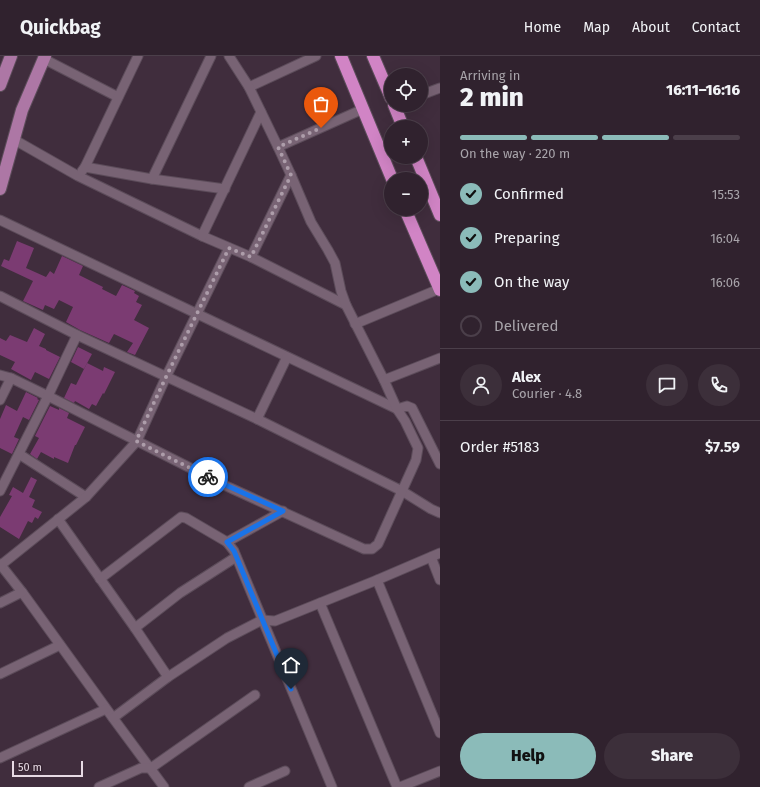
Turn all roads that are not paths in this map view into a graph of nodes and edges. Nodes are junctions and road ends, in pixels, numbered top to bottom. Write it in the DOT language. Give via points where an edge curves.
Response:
graph roads {
  1 [pos="11,56"];
  2 [pos="138,56"];
  3 [pos="211,56"];
  4 [pos="229,56"];
  5 [pos="316,56"];
  6 [pos="341,56"];
  7 [pos="373,56"];
  8 [pos="44,57"];
  9 [pos="384,82"];
  10 [pos="0,85"];
  11 [pos="249,87"];
  12 [pos="440,88"];
  13 [pos="428,92"];
  14 [pos="118,97"];
  15 [pos="363,109"];
  16 [pos="261,112"];
  17 [pos="13,140"];
  18 [pos="278,147"];
  19 [pos="419,164"];
  20 [pos="85,167"];
  21 [pos="389,172"];
  22 [pos="291,175"];
  23 [pos="78,176"];
  24 [pos="152,179"];
  25 [pos="0,189"];
  26 [pos="225,189"];
  27 [pos="440,214"];
  28 [pos="408,216"];
  29 [pos="0,220"];
  30 [pos="202,236"];
  31 [pos="229,248"];
  32 [pos="251,257"];
  33 [pos="440,289"];
  34 [pos="0,296"];
  35 [pos="346,305"];
  36 [pos="198,314"];
  37 [pos="356,324"];
  38 [pos="77,335"];
  39 [pos="287,357"];
  40 [pos="440,358"];
  41 [pos="0,375"];
  42 [pos="166,377"];
  43 [pos="11,378"];
  44 [pos="384,380"];
  45 [pos="48,396"];
  46 [pos="0,400"];
  47 [pos="397,409"];
  48 [pos="257,420"];
  49 [pos="136,441"];
  50 [pos="19,454"];
  51 [pos="440,464"];
  52 [pos="0,491"];
  53 [pos="402,491"];
  54 [pos="86,497"];
  55 [pos="283,511"];
  56 [pos="440,514"];
  57 [pos="58,519"];
  58 [pos="227,542"];
  59 [pos="440,553"];
  60 [pos="236,557"];
  61 [pos="431,557"];
  62 [pos="0,565"];
  63 [pos="100,579"];
  64 [pos="377,580"];
  65 [pos="440,580"];
  66 [pos="22,592"];
  67 [pos="0,603"];
  68 [pos="320,603"];
  69 [pos="262,620"];
  70 [pos="135,628"];
  71 [pos="60,645"];
  72 [pos="0,674"];
  73 [pos="168,677"];
  74 [pos="255,695"];
  75 [pos="106,709"];
  76 [pos="113,718"];
  77 [pos="440,733"];
  78 [pos="0,758"];
  79 [pos="151,768"];
  80 [pos="285,771"];
  81 [pos="440,771"];
  82 [pos="99,787"];
  83 [pos="164,787"];
  84 [pos="249,787"];
  85 [pos="332,787"];
  86 [pos="397,787"];
  87 [pos="400,787"];
  1 -- 10 [label="main road"];
  2 -- 14 [label="street"];
  3 -- 24 [label="street"];
  4 -- 11 [label="street"];
  5 -- 11 [label="street"];
  6 -- 15 [label="highway"];
  7 -- 9 [label="highway"];
  8 -- 14 [label="street"];
  8 -- 17 [label="main road" via="22,110"];
  11 -- 16 [label="street"];
  12 -- 13 [label="street"];
  14 -- 20 [label="street"];
  15 -- 18 [label="street"];
  15 -- 21 [label="highway"];
  16 -- 18 [label="street"];
  16 -- 26 [label="street"];
  17 -- 23 [label="street"];
  17 -- 25 [label="main road"];
  18 -- 22 [label="street"];
  19 -- 27 [label="highway"];
  20 -- 23 [label="street"];
  20 -- 24 [label="street"];
  22 -- 32 [label="street"];
  22 -- 35 [label="street" via="311,222 335,263"];
  23 -- 30 [label="street"];
  24 -- 26 [label="street"];
  26 -- 30 [label="street"];
  28 -- 33 [label="highway"];
  29 -- 36 [label="street"];
  30 -- 31 [label="street"];
  31 -- 32 [label="street"];
  31 -- 36 [label="street"];
  32 -- 35 [label="street"];
  33 -- 37 [label="street"];
  34 -- 38 [label="street"];
  35 -- 37 [label="street"];
  36 -- 39 [label="street"];
  36 -- 42 [label="street"];
  37 -- 44 [label="street"];
  38 -- 42 [label="street"];
  38 -- 45 [label="street"];
  39 -- 47 [label="street"];
  39 -- 48 [label="street"];
  40 -- 44 [label="street"];
  41 -- 43 [label="street"];
  42 -- 48 [label="street"];
  42 -- 49 [label="street"];
  43 -- 45 [label="street"];
  43 -- 46 [label="street"];
  44 -- 47 [label="street"];
  45 -- 49 [label="street"];
  45 -- 50 [label="street"];
  47 -- 51 [label="street" via="407,406 412,408"];
  47 -- 53 [label="street" via="418,448 416,460"];
  48 -- 53 [label="street"];
  49 -- 54 [label="street"];
  49 -- 55 [label="street"];
  50 -- 52 [label="street"];
  50 -- 54 [label="street"];
  53 -- 55 [label="street" via="378,544 372,549 364,549"];
  53 -- 56 [label="street"];
  54 -- 57 [label="street"];
  55 -- 58 [label="street"];
  57 -- 62 [label="street"];
  57 -- 63 [label="street"];
  58 -- 60 [label="street"];
  58 -- 63 [label="street" via="181,517"];
  59 -- 61 [label="street"];
  60 -- 69 [label="street"];
  60 -- 70 [label="street" via="180,593"];
  61 -- 64 [label="street"];
  61 -- 65 [label="street"];
  62 -- 66 [label="street"];
  63 -- 70 [label="street"];
  64 -- 68 [label="street"];
  64 -- 77 [label="street"];
  66 -- 67 [label="street"];
  66 -- 71 [label="street"];
  68 -- 69 [label="street" via="275,620"];
  68 -- 86 [label="street"];
  69 -- 73 [label="street" via="227,638"];
  69 -- 85 [label="street"];
  70 -- 73 [label="street"];
  71 -- 72 [label="street"];
  71 -- 75 [label="street"];
  73 -- 76 [label="street"];
  74 -- 79 [label="street"];
  75 -- 76 [label="street"];
  75 -- 78 [label="street"];
  76 -- 79 [label="street"];
  79 -- 82 [label="street" via="141,768"];
  79 -- 83 [label="street"];
  80 -- 84 [label="street"];
  81 -- 87 [label="street"];
}
